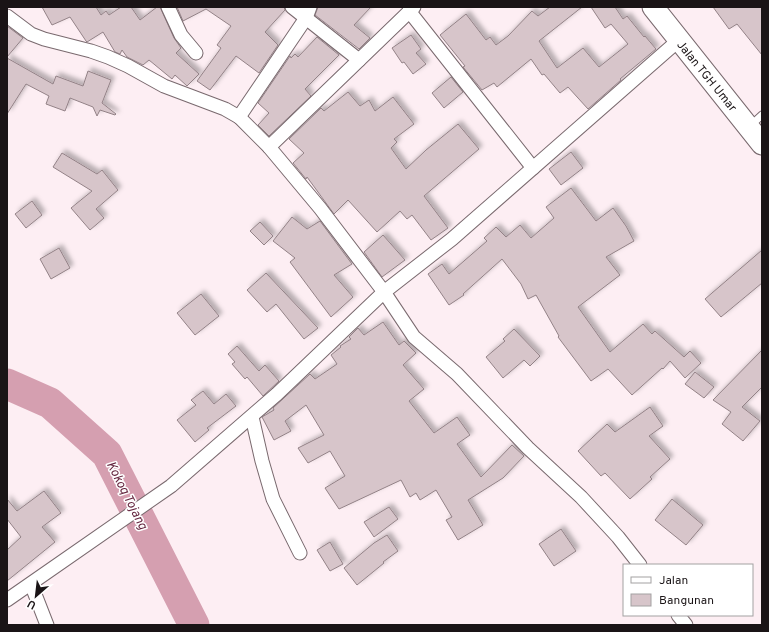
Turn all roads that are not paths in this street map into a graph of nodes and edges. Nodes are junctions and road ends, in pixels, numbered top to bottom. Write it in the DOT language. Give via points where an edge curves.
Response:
graph roads {
  1 [pos="168,7"];
  2 [pos="292,7"];
  3 [pos="653,7"];
  4 [pos="412,9"];
  5 [pos="308,13"];
  6 [pos="7,16"];
  7 [pos="679,40"];
  8 [pos="196,53"];
  9 [pos="359,60"];
  10 [pos="239,117"];
  11 [pos="755,122"];
  12 [pos="762,144"];
  13 [pos="268,148"];
  14 [pos="533,168"];
  15 [pos="384,292"];
  16 [pos="252,417"];
  17 [pos="300,553"];
  18 [pos="639,564"];
  19 [pos="31,584"];
  20 [pos="7,600"];
  21 [pos="679,616"];
  22 [pos="47,625"];
  23 [pos="686,625"];
  1 -- 8 [label="street" via="182,35"];
  2 -- 5 [label="street"];
  3 -- 7 [label="main road, Jalan TGH Umar"];
  4 -- 9 [label="street"];
  4 -- 14 [label="street"];
  5 -- 9 [label="street"];
  5 -- 10 [label="street"];
  6 -- 10 [label="street" via="31,34 108,57 164,86 225,109"];
  7 -- 11 [label="main road, Jalan TGH Umar"];
  7 -- 14 [label="street"];
  9 -- 13 [label="street"];
  10 -- 13 [label="street"];
  11 -- 12 [label="main road, Jalan TGH Umar"];
  13 -- 15 [label="street" via="320,208"];
  14 -- 15 [label="street" via="452,239"];
  15 -- 16 [label="street"];
  15 -- 18 [label="street" via="414,338 457,374 528,448 581,497"];
  16 -- 17 [label="street" via="274,498"];
  16 -- 19 [label="street" via="170,486"];
  19 -- 20 [label="street"];
  19 -- 22 [label="street"];
  21 -- 23 [label="street"];
}
